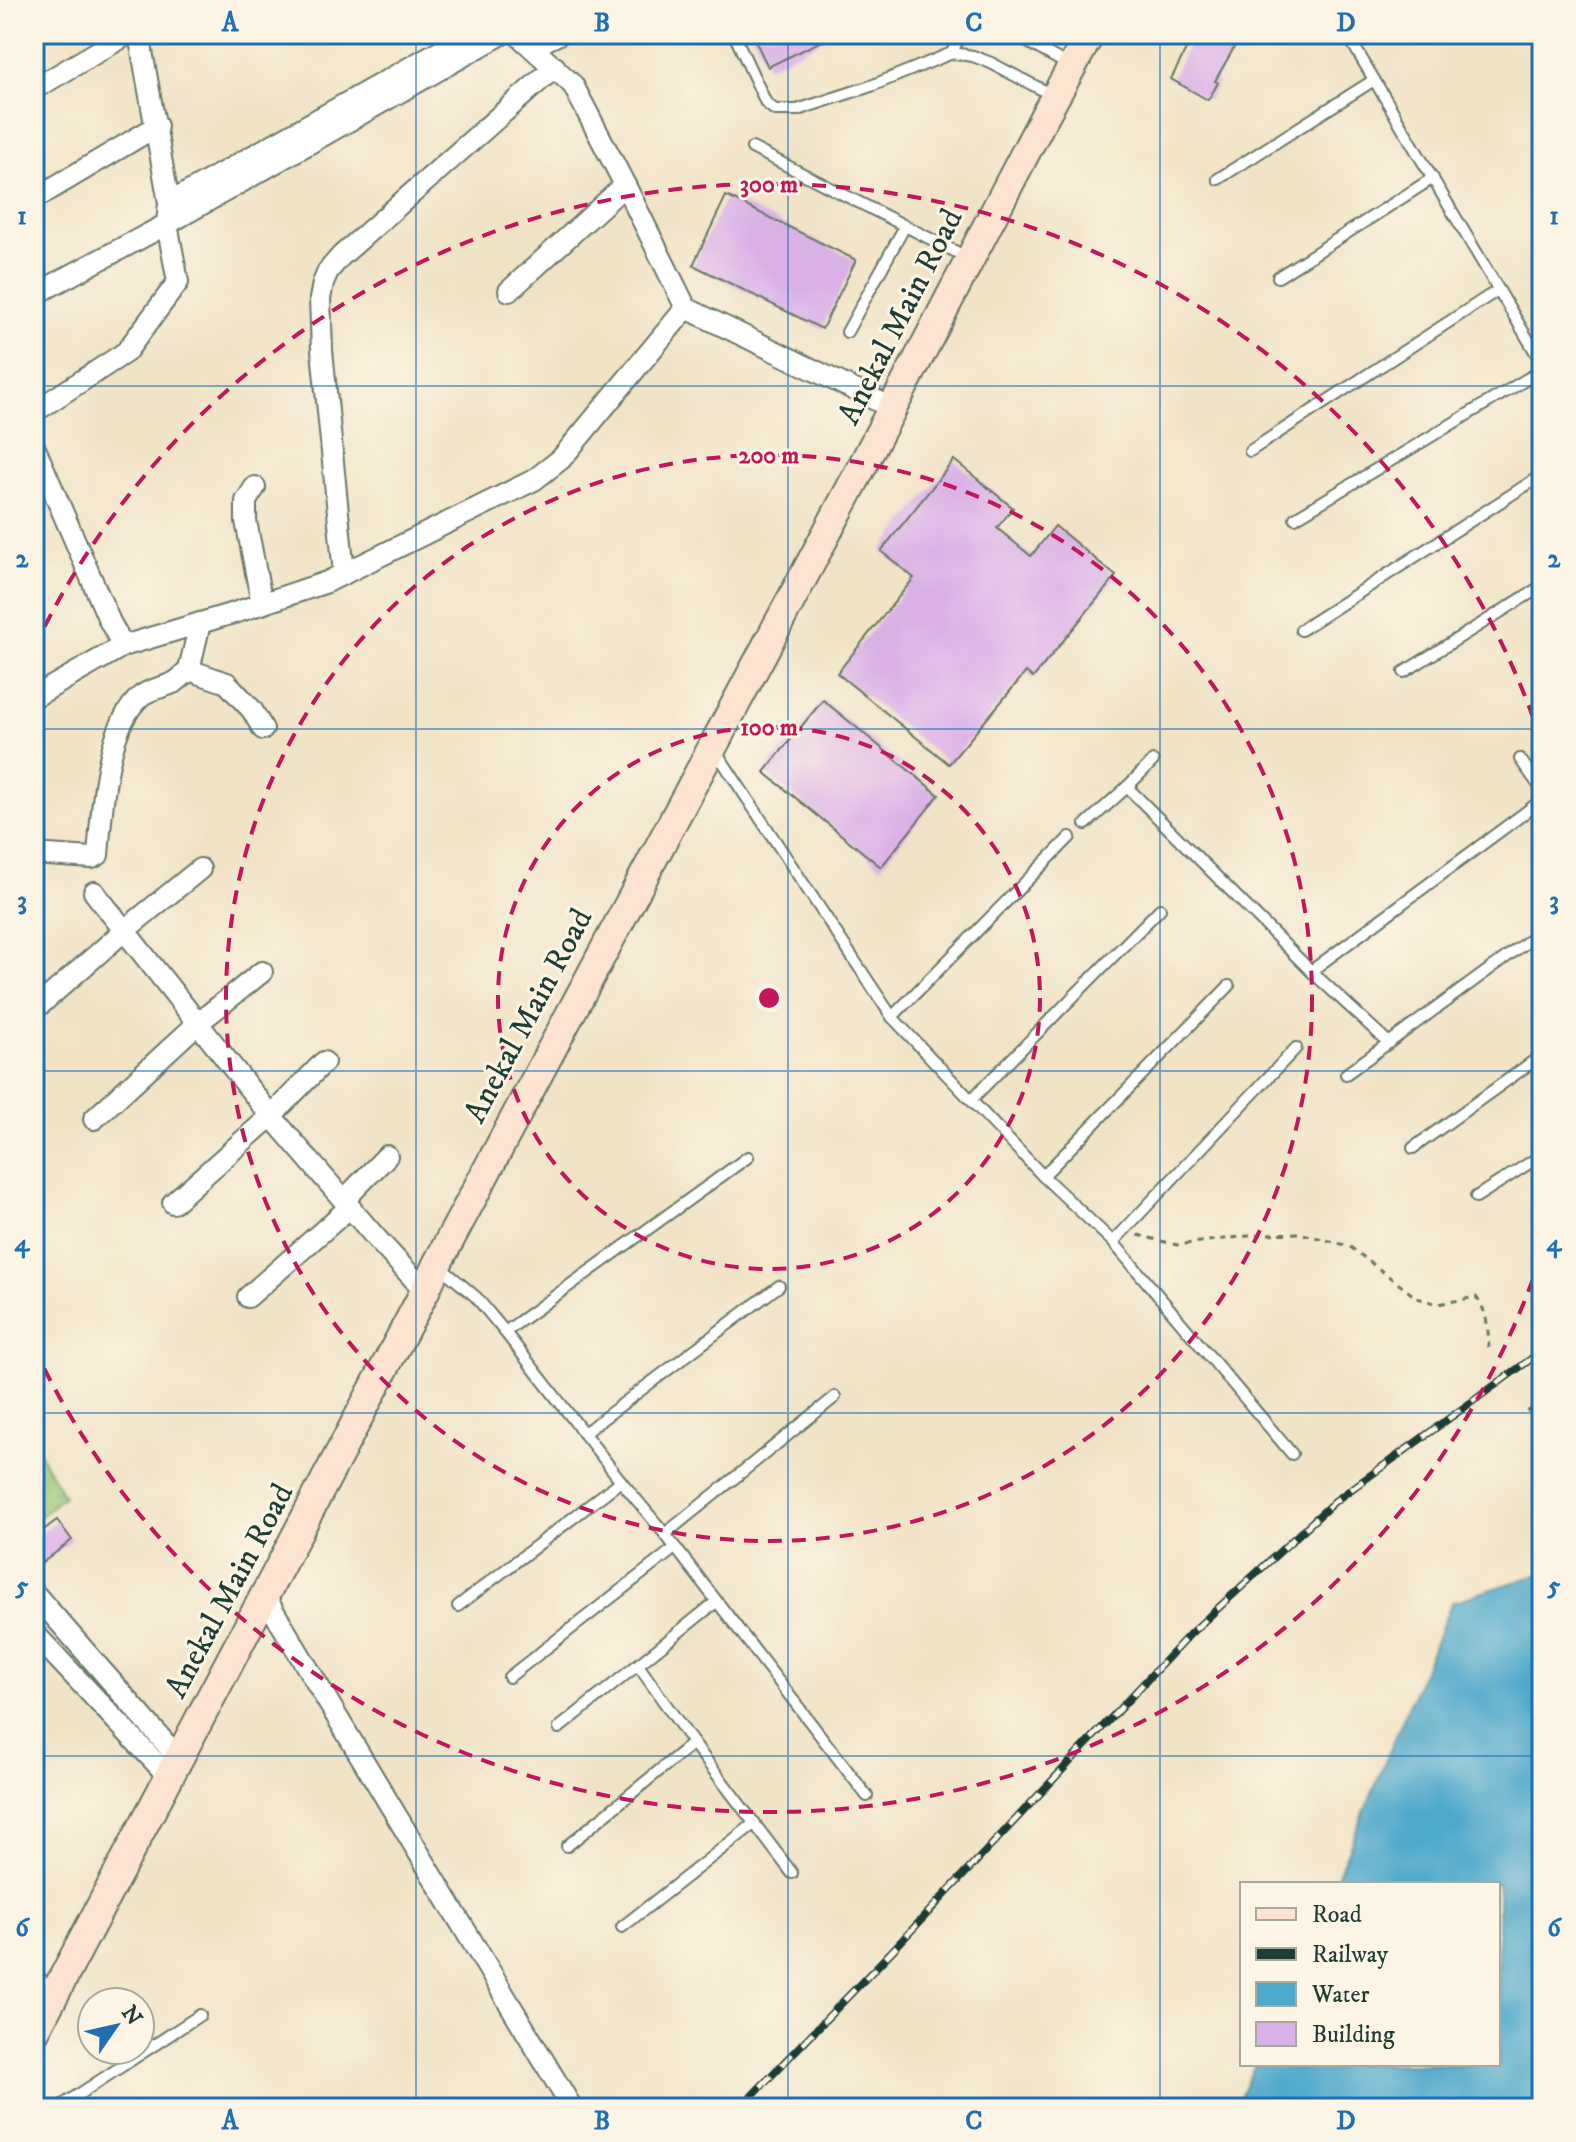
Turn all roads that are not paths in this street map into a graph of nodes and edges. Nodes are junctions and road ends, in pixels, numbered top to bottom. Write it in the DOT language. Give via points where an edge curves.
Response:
graph roads {
  1 [pos="128,34"];
  2 [pos="139,34"];
  3 [pos="465,34"];
  4 [pos="502,34"];
  5 [pos="559,34"];
  6 [pos="734,34"];
  7 [pos="960,34"];
  8 [pos="1013,34"];
  9 [pos="1090,34"];
  10 [pos="1347,34"];
  11 [pos="524,40"];
  12 [pos="952,53"];
  13 [pos="555,67"];
  14 [pos="1072,67"];
  15 [pos="1374,80"];
  16 [pos="34,89"];
  17 [pos="1055,97"];
  18 [pos="157,126"];
  19 [pos="752,148"];
  20 [pos="1433,178"];
  21 [pos="1218,179"];
  22 [pos="625,185"];
  23 [pos="34,199"];
  24 [pos="169,203"];
  25 [pos="167,224"];
  26 [pos="905,226"];
  27 [pos="970,259"];
  28 [pos="1278,277"];
  29 [pos="1498,290"];
  30 [pos="509,291"];
  31 [pos="34,295"];
  32 [pos="686,308"];
  33 [pos="847,332"];
  34 [pos="1542,363"];
  35 [pos="1542,370"];
  36 [pos="892,408"];
  37 [pos="34,412"];
  38 [pos="34,446"];
  39 [pos="1250,451"];
  40 [pos="1542,475"];
  41 [pos="255,487"];
  42 [pos="1295,518"];
  43 [pos="344,574"];
  44 [pos="1542,586"];
  45 [pos="262,604"];
  46 [pos="200,623"];
  47 [pos="1301,630"];
  48 [pos="123,646"];
  49 [pos="189,670"];
  50 [pos="1404,672"];
  51 [pos="34,697"];
  52 [pos="263,729"];
  53 [pos="712,745"];
  54 [pos="1520,759"];
  55 [pos="1153,761"];
  56 [pos="1127,787"];
  57 [pos="1542,790"];
  58 [pos="1542,800"];
  59 [pos="1086,824"];
  60 [pos="1070,837"];
  61 [pos="34,854"];
  62 [pos="200,869"];
  63 [pos="94,892"];
  64 [pos="1160,909"];
  65 [pos="125,930"];
  66 [pos="1542,931"];
  67 [pos="1311,971"];
  68 [pos="262,972"];
  69 [pos="1229,986"];
  70 [pos="34,1010"];
  71 [pos="892,1017"];
  72 [pos="198,1023"];
  73 [pos="1389,1043"];
  74 [pos="1296,1048"];
  75 [pos="1542,1055"];
  76 [pos="324,1062"];
  77 [pos="1346,1074"];
  78 [pos="972,1099"];
  79 [pos="271,1116"];
  80 [pos="94,1119"];
  81 [pos="1413,1148"];
  82 [pos="1542,1155"];
  83 [pos="387,1156"];
  84 [pos="748,1157"];
  85 [pos="1043,1176"];
  86 [pos="1476,1197"];
  87 [pos="173,1203"];
  88 [pos="347,1203"];
  89 [pos="1113,1242"];
  90 [pos="437,1264"];
  91 [pos="779,1286"];
  92 [pos="425,1291"];
  93 [pos="248,1297"];
  94 [pos="505,1332"];
  95 [pos="835,1397"];
  96 [pos="584,1433"];
  97 [pos="1292,1454"];
  98 [pos="621,1481"];
  99 [pos="665,1534"];
  100 [pos="675,1548"];
  101 [pos="34,1593"];
  102 [pos="265,1597"];
  103 [pos="716,1602"];
  104 [pos="458,1606"];
  105 [pos="34,1633"];
  106 [pos="638,1665"];
  107 [pos="509,1677"];
  108 [pos="559,1728"];
  109 [pos="693,1743"];
  110 [pos="175,1769"];
  111 [pos="867,1796"];
  112 [pos="755,1823"];
  113 [pos="567,1846"];
  114 [pos="792,1873"];
  115 [pos="622,1927"];
  116 [pos="43,1989"];
  117 [pos="200,2015"];
  118 [pos="34,2033"];
  119 [pos="58,2108"];
  120 [pos="572,2108"];
  1 -- 16 [label="street"];
  2 -- 18 [label="street"];
  3 -- 24 [label="street"];
  4 -- 25 [label="street"];
  5 -- 11 [label="street"];
  6 -- 12 [label="lane" via="766,103 775,110 797,110"];
  7 -- 12 [label="lane"];
  8 -- 14 [label="lane"];
  9 -- 14 [label="main road, Anekal Main Road"];
  10 -- 15 [label="lane"];
  11 -- 13 [label="street"];
  12 -- 17 [label="lane" via="991,63"];
  13 -- 22 [label="street" via="573,85"];
  13 -- 43 [label="street" via="341,256 323,283 322,350"];
  14 -- 17 [label="main road, Anekal Main Road"];
  15 -- 20 [label="lane"];
  15 -- 21 [label="lane"];
  17 -- 27 [label="main road, Anekal Main Road"];
  18 -- 23 [label="street"];
  18 -- 24 [label="street"];
  19 -- 26 [label="lane"];
  20 -- 28 [label="lane"];
  20 -- 29 [label="lane"];
  22 -- 30 [label="street"];
  22 -- 32 [label="street"];
  24 -- 25 [label="street"];
  25 -- 31 [label="street"];
  25 -- 37 [label="street" via="178,282 126,352"];
  26 -- 27 [label="lane"];
  26 -- 33 [label="lane"];
  27 -- 36 [label="main road, Anekal Main Road"];
  29 -- 34 [label="lane"];
  29 -- 39 [label="lane"];
  32 -- 36 [label="street"];
  32 -- 43 [label="street" via="561,459 534,480"];
  35 -- 42 [label="lane"];
  36 -- 53 [label="main road, Anekal Main Road"];
  38 -- 48 [label="street"];
  40 -- 47 [label="lane"];
  41 -- 45 [label="street" via="246,501 246,521"];
  43 -- 45 [label="street"];
  44 -- 50 [label="lane"];
  45 -- 46 [label="street"];
  46 -- 48 [label="street"];
  46 -- 49 [label="street"];
  48 -- 51 [label="street"];
  49 -- 52 [label="street" via="227,683"];
  49 -- 61 [label="street" via="142,695 125,719 106,778 98,855"];
  53 -- 71 [label="lane"];
  53 -- 90 [label="main road, Anekal Main Road"];
  54 -- 57 [label="lane"];
  55 -- 56 [label="lane"];
  56 -- 59 [label="lane"];
  56 -- 67 [label="lane"];
  58 -- 67 [label="lane"];
  60 -- 71 [label="lane"];
  62 -- 65 [label="street"];
  63 -- 65 [label="street"];
  64 -- 78 [label="lane"];
  65 -- 70 [label="street"];
  65 -- 72 [label="street"];
  66 -- 73 [label="lane"];
  67 -- 73 [label="lane"];
  68 -- 72 [label="street"];
  69 -- 85 [label="lane"];
  71 -- 78 [label="lane"];
  72 -- 79 [label="street"];
  72 -- 80 [label="street"];
  73 -- 77 [label="lane"];
  74 -- 89 [label="lane"];
  75 -- 81 [label="lane"];
  76 -- 79 [label="street"];
  78 -- 85 [label="lane"];
  79 -- 87 [label="street"];
  79 -- 88 [label="street"];
  82 -- 86 [label="lane"];
  83 -- 88 [label="street"];
  84 -- 94 [label="lane"];
  85 -- 89 [label="lane"];
  88 -- 92 [label="street"];
  88 -- 93 [label="street"];
  89 -- 97 [label="lane"];
  90 -- 92 [label="main road, Anekal Main Road"];
  90 -- 94 [label="lane" via="476,1297"];
  91 -- 96 [label="lane"];
  92 -- 102 [label="main road, Anekal Main Road"];
  94 -- 96 [label="lane"];
  95 -- 99 [label="lane"];
  96 -- 98 [label="lane"];
  98 -- 99 [label="lane"];
  98 -- 104 [label="lane"];
  99 -- 100 [label="lane"];
  100 -- 103 [label="lane"];
  100 -- 107 [label="lane"];
  101 -- 110 [label="street"];
  102 -- 110 [label="main road, Anekal Main Road"];
  102 -- 120 [label="street"];
  103 -- 106 [label="lane"];
  103 -- 111 [label="lane"];
  105 -- 110 [label="street"];
  106 -- 108 [label="lane"];
  106 -- 109 [label="lane"];
  109 -- 112 [label="lane"];
  109 -- 113 [label="lane"];
  110 -- 116 [label="main road, Anekal Main Road"];
  112 -- 114 [label="lane"];
  112 -- 115 [label="lane"];
  116 -- 118 [label="main road, Anekal Main Road"];
  117 -- 119 [label="lane"];
}
